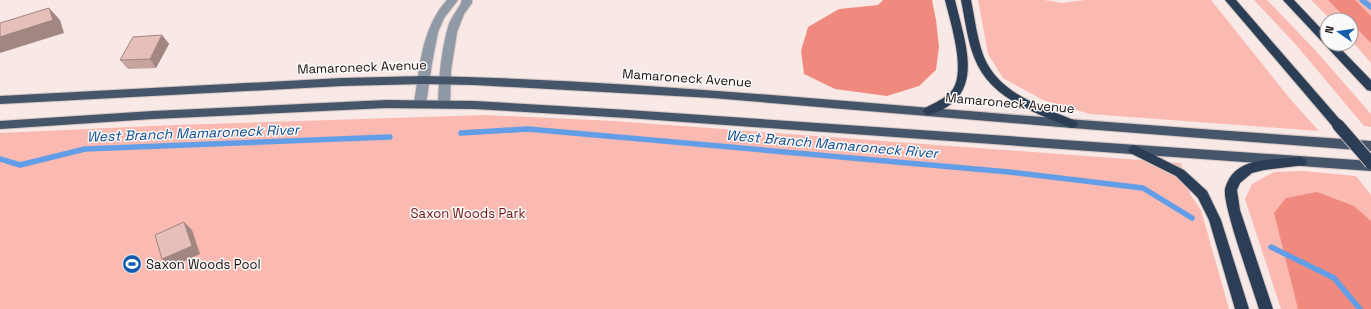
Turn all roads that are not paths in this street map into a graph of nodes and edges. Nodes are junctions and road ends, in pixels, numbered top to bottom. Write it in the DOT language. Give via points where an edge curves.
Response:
graph roads {
  1 [pos="453,0"];
  2 [pos="467,0"];
  3 [pos="950,0"];
  4 [pos="966,0"];
  5 [pos="1226,0"];
  6 [pos="1230,0"];
  7 [pos="1288,0"];
  8 [pos="1298,0"];
  9 [pos="1252,25"];
  10 [pos="1319,26"];
  11 [pos="1319,33"];
  12 [pos="1338,52"];
  13 [pos="1339,52"];
  14 [pos="1350,65"];
  15 [pos="424,80"];
  16 [pos="444,80"];
  17 [pos="1371,87"];
  18 [pos="0,100"];
  19 [pos="420,104"];
  20 [pos="444,104"];
  21 [pos="929,111"];
  22 [pos="1072,124"];
  23 [pos="0,125"];
  24 [pos="1371,146"];
  25 [pos="1134,150"];
  26 [pos="1301,162"];
  27 [pos="1371,165"];
  28 [pos="1242,309"];
  29 [pos="1266,309"];
  1 -- 15 [label="street" via="436,23"];
  2 -- 16 [label="street" via="453,31"];
  3 -- 21 [label="highway" via="964,76 954,95"];
  4 -- 22 [label="highway" via="977,50 987,73 1012,96"];
  5 -- 9 [label="highway"];
  6 -- 9 [label="highway"];
  7 -- 11 [label="highway"];
  8 -- 10 [label="highway"];
  9 -- 27 [label="highway, bridge"];
  12 -- 14 [label="highway"];
  13 -- 14 [label="highway"];
  14 -- 17 [label="highway"];
  15 -- 16 [label="main road, Mamaroneck Avenue"];
  15 -- 18 [label="main road, Mamaroneck Avenue"];
  15 -- 19 [label="street"];
  16 -- 20 [label="street"];
  16 -- 21 [label="main road, Mamaroneck Avenue" via="698,93"];
  19 -- 20 [label="main road"];
  19 -- 23 [label="main road"];
  20 -- 25 [label="main road" via="628,114"];
  21 -- 22 [label="main road, Mamaroneck Avenue"];
  22 -- 24 [label="main road, Mamaroneck Avenue"];
  25 -- 26 [label="main road"];
  25 -- 28 [label="highway" via="1180,173 1203,195 1215,220"];
  26 -- 27 [label="main road"];
  26 -- 29 [label="highway" via="1249,169 1235,180 1231,190 1234,210"];
}
